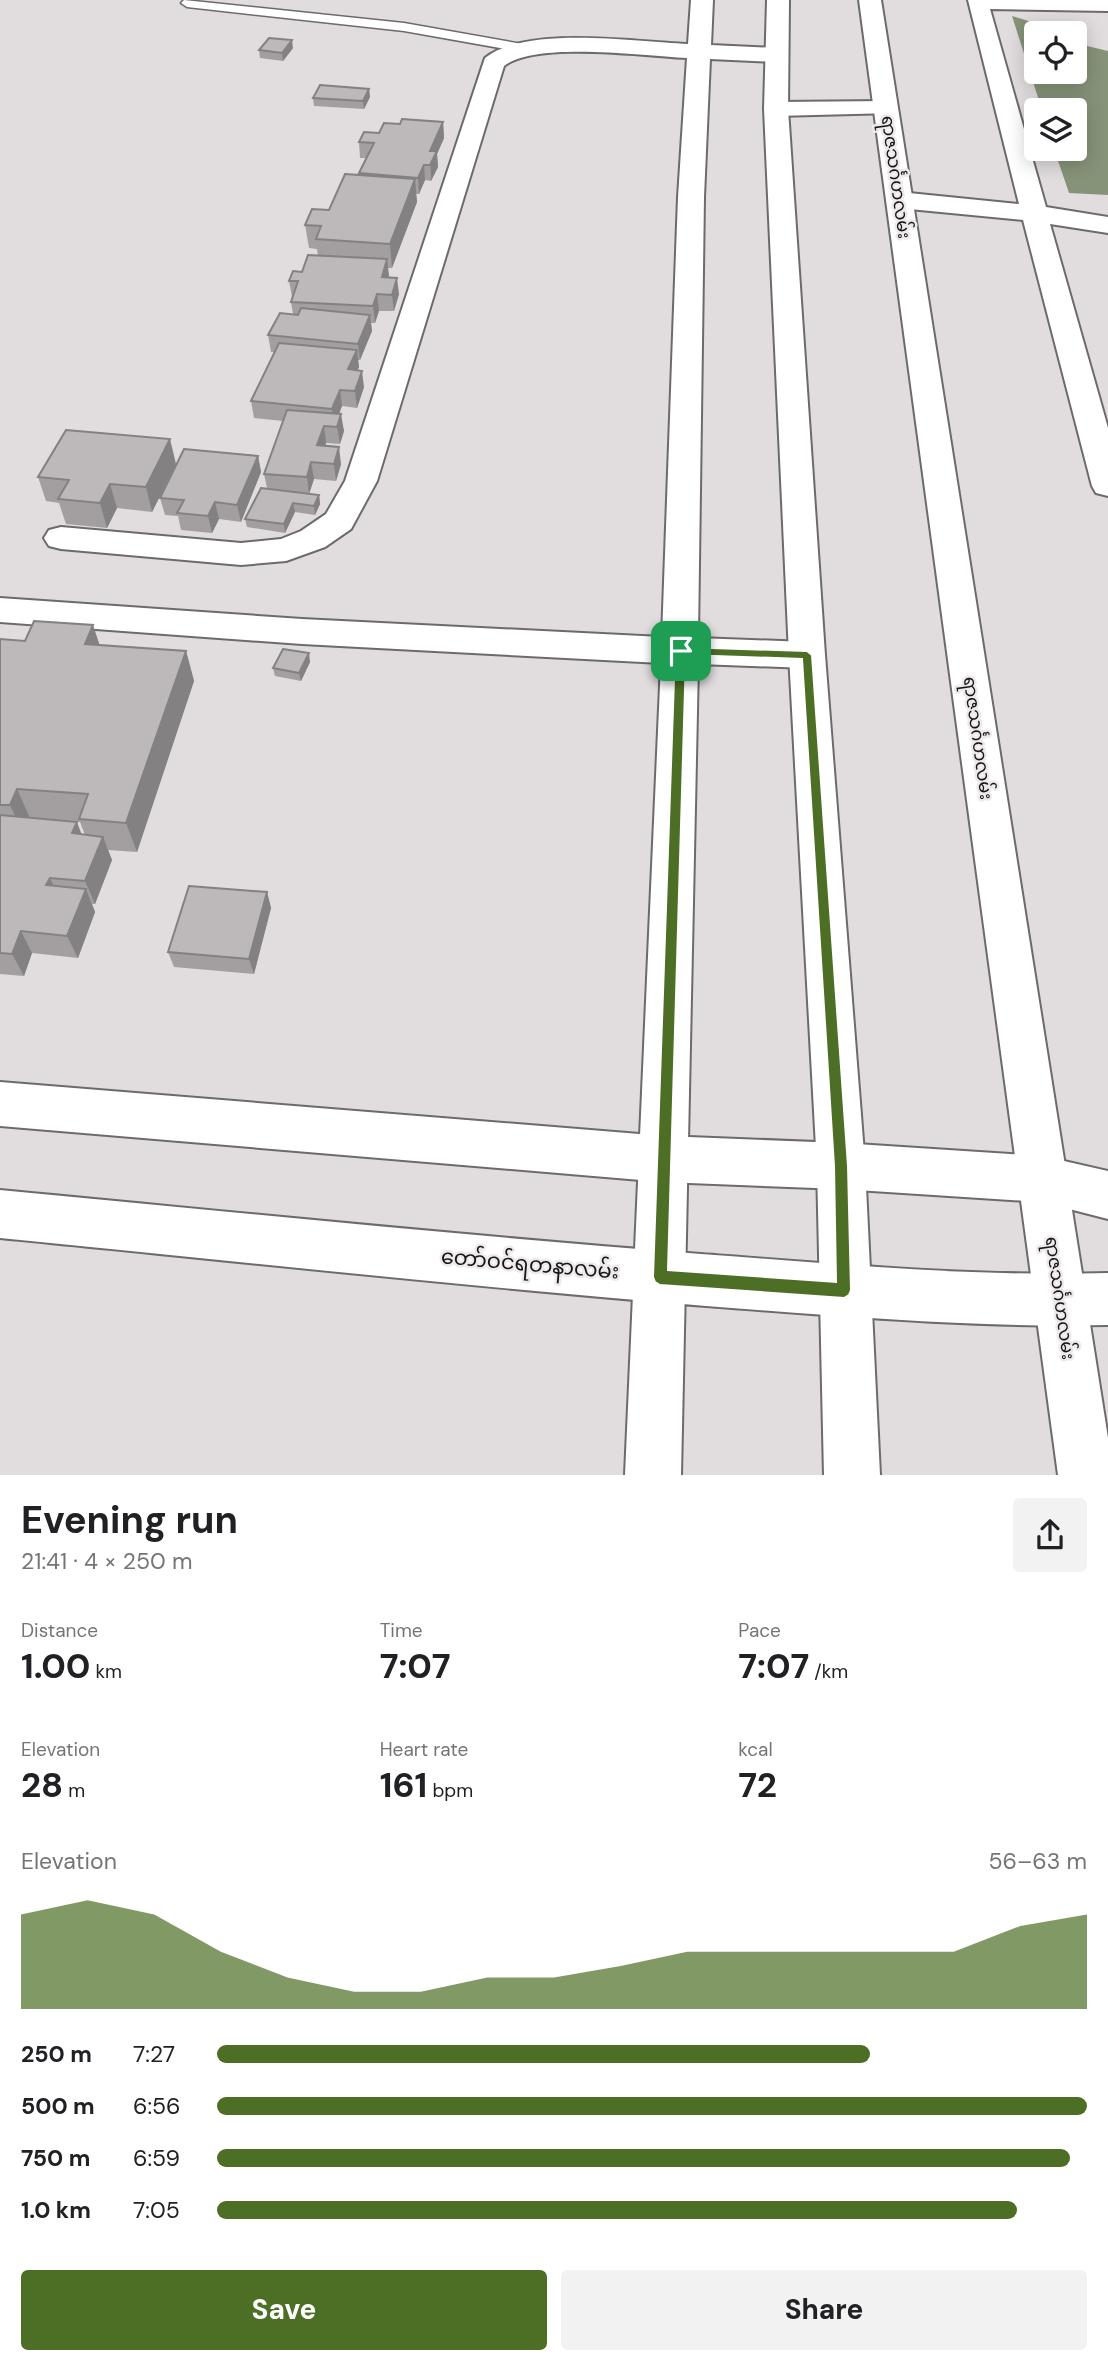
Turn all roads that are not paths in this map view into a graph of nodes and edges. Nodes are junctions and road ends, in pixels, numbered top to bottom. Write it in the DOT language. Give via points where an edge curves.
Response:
graph roads {
  1 [pos="702,0"];
  2 [pos="778,0"];
  3 [pos="870,0"];
  4 [pos="977,1"];
  5 [pos="187,4"];
  6 [pos="1108,5"];
  7 [pos="523,48"];
  8 [pos="699,51"];
  9 [pos="777,55"];
  10 [pos="886,108"];
  11 [pos="776,109"];
  12 [pos="899,200"];
  13 [pos="1032,213"];
  14 [pos="1108,225"];
  15 [pos="1108,486"];
  16 [pos="61,538"];
  17 [pos="0,610"];
  18 [pos="681,651"];
  19 [pos="807,655"];
  20 [pos="0,1104"];
  21 [pos="664,1159"];
  22 [pos="841,1166"];
  23 [pos="1042,1179"];
  24 [pos="1108,1195"];
  25 [pos="0,1214"];
  26 [pos="660,1277"];
  27 [pos="844,1290"];
  28 [pos="1085,1300"];
  29 [pos="653,1475"];
  30 [pos="852,1475"];
  31 [pos="1086,1475"];
  1 -- 8 [label="main road"];
  2 -- 9 [label="main road"];
  3 -- 10 [label="main road, ရာဇသင်္ဂဟလမ်း"];
  4 -- 6 [label="main road"];
  4 -- 13 [label="main road"];
  5 -- 7 [label="lane" via="404,27"];
  7 -- 8 [label="main road"];
  7 -- 16 [label="main road" via="504,53 494,63 361,481 339,521 286,550 241,554"];
  8 -- 9 [label="main road"];
  8 -- 18 [label="main road" via="691,197"];
  9 -- 11 [label="main road"];
  10 -- 11 [label="main road"];
  10 -- 12 [label="main road, ရာဇသင်္ဂဟလမ်း"];
  11 -- 19 [label="main road"];
  12 -- 13 [label="main road"];
  12 -- 23 [label="main road, ရာဇသင်္ဂဟလမ်း"];
  13 -- 14 [label="main road"];
  13 -- 15 [label="main road"];
  17 -- 18 [label="main road"];
  18 -- 19 [label="main road"];
  18 -- 21 [label="main road"];
  19 -- 22 [label="main road"];
  20 -- 21 [label="main road"];
  21 -- 22 [label="main road"];
  21 -- 26 [label="main road"];
  22 -- 23 [label="main road"];
  22 -- 27 [label="main road"];
  23 -- 24 [label="main road"];
  23 -- 28 [label="main road, ရာဇသင်္ဂဟလမ်း"];
  25 -- 26 [label="main road, တော်ဝင်ရတနာလမ်း"];
  26 -- 27 [label="main road, တော်ဝင်ရတနာလမ်း"];
  26 -- 29 [label="main road"];
  27 -- 28 [label="main road, တော်ဝင်ရတနာလမ်း"];
  27 -- 30 [label="main road"];
  28 -- 31 [label="main road, ရာဇသင်္ဂဟလမ်း"];
}
